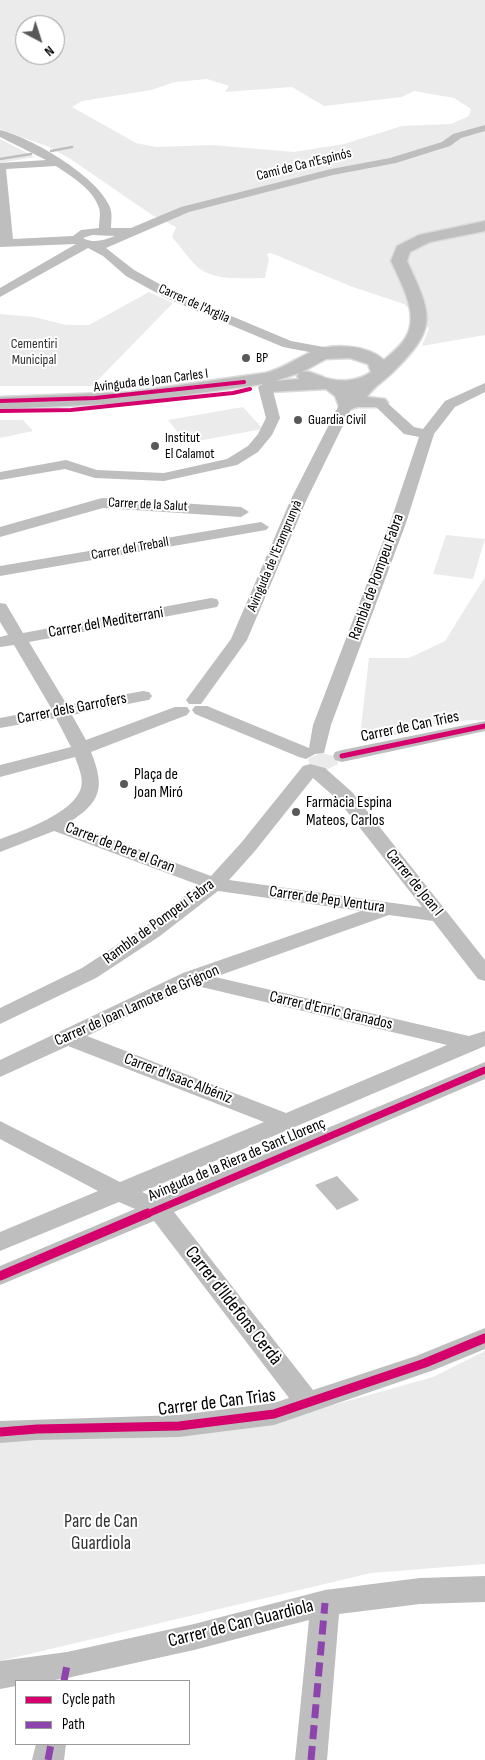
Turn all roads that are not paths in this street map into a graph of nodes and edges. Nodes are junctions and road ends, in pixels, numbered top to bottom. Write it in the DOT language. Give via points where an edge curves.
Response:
graph roads {
  1 [pos="485,128"];
  2 [pos="0,133"];
  3 [pos="58,163"];
  4 [pos="0,166"];
  5 [pos="485,225"];
  6 [pos="108,238"];
  7 [pos="85,240"];
  8 [pos="4,243"];
  9 [pos="0,293"];
  10 [pos="288,344"];
  11 [pos="342,353"];
  12 [pos="303,363"];
  13 [pos="326,384"];
  14 [pos="265,387"];
  15 [pos="485,387"];
  16 [pos="362,390"];
  17 [pos="0,402"];
  18 [pos="379,403"];
  19 [pos="0,409"];
  20 [pos="428,434"];
  21 [pos="198,472"];
  22 [pos="0,476"];
  23 [pos="179,506"];
  24 [pos="240,512"];
  25 [pos="261,527"];
  26 [pos="0,532"];
  27 [pos="0,571"];
  28 [pos="211,603"];
  29 [pos="0,608"];
  30 [pos="18,639"];
  31 [pos="0,642"];
  32 [pos="144,696"];
  33 [pos="192,707"];
  34 [pos="61,711"];
  35 [pos="0,723"];
  36 [pos="485,726"];
  37 [pos="84,745"];
  38 [pos="0,760"];
  39 [pos="313,761"];
  40 [pos="340,762"];
  41 [pos="0,771"];
  42 [pos="342,792"];
  43 [pos="54,824"];
  44 [pos="0,846"];
  45 [pos="214,884"];
  46 [pos="389,908"];
  47 [pos="441,916"];
  48 [pos="485,974"];
  49 [pos="191,978"];
  50 [pos="0,1017"];
  51 [pos="67,1037"];
  52 [pos="478,1041"];
  53 [pos="0,1069"];
  54 [pos="485,1070"];
  55 [pos="288,1122"];
  56 [pos="0,1129"];
  57 [pos="119,1192"];
  58 [pos="158,1209"];
  59 [pos="0,1242"];
  60 [pos="0,1276"];
  61 [pos="485,1338"];
  62 [pos="308,1403"];
  63 [pos="0,1432"];
  64 [pos="485,1589"];
  65 [pos="325,1603"];
  66 [pos="65,1673"];
  67 [pos="0,1676"];
  68 [pos="51,1745"];
  69 [pos="48,1760"];
  70 [pos="311,1760"];
  1 -- 6 [label="street, Camí de Ca n'Espinós" via="392,161 331,172 185,209"];
  2 -- 3 [label="street"];
  3 -- 4 [label="street"];
  3 -- 6 [label="street" via="99,197 104,206"];
  4 -- 8 [label="street"];
  5 -- 11 [label="main road, Avinguda de Joan Carles I" via="421,236 398,246 392,260 409,306 410,330 398,343 379,349"];
  5 -- 16 [label="main road" via="426,238 403,249 399,261 409,284 419,324 406,349"];
  6 -- 7 [label="street, Carrer de l'Argila"];
  6 -- 7 [label="street"];
  6 -- 10 [label="street, Carrer de l'Argila" via="130,273 170,295"];
  7 -- 8 [label="street"];
  7 -- 9 [label="street"];
  10 -- 11 [label="street, Carrer de l'Argila"];
  10 -- 12 [label="street, Carrer de l'Argila"];
  11 -- 12 [label="main road, Avinguda de Joan Carles I" via="317,355"];
  11 -- 16 [label="main road" via="373,359 380,367"];
  12 -- 13 [label="main road" via="301,371 304,375"];
  12 -- 17 [label="main road, Avinguda de Joan Carles I" via="277,376 180,391 79,401"];
  13 -- 14 [label="main road, Avinguda de Joan Carles I"];
  13 -- 16 [label="main road, Avinguda de Joan Carles I" via="352,384"];
  13 -- 16 [label="main road" via="344,394"];
  14 -- 19 [label="main road, Avinguda de Joan Carles I" via="98,406"];
  14 -- 21 [label="street" via="273,418 265,435 253,450 232,462"];
  15 -- 20 [label="street, Rambla de Pompeu Fabra" via="450,404"];
  16 -- 18 [label="main road, Avinguda de Joan Carles I"];
  16 -- 33 [label="street, Avinguda de l'Eramprunyà" via="299,499 240,640"];
  18 -- 20 [label="street" via="409,431"];
  20 -- 39 [label="street, Rambla de Pompeu Fabra" via="322,725"];
  21 -- 22 [label="street" via="164,477 105,475 66,464"];
  21 -- 23 [label="street"];
  23 -- 24 [label="street, Carrer de la Salut"];
  23 -- 26 [label="street, Carrer de la Salut" via="102,503"];
  25 -- 27 [label="street, Carrer del Treball"];
  28 -- 30 [label="street, Carrer del Mediterrani"];
  29 -- 30 [label="street"];
  30 -- 31 [label="street, Carrer del Mediterrani"];
  30 -- 34 [label="street"];
  32 -- 34 [label="street, Carrer dels Garrofers"];
  33 -- 37 [label="street"];
  33 -- 39 [label="street, Carrer de Joan I"];
  34 -- 35 [label="street, Carrer dels Garrofers"];
  34 -- 37 [label="street"];
  36 -- 40 [label="street, Carrer de Can Tries"];
  37 -- 38 [label="street"];
  37 -- 41 [label="street"];
  37 -- 43 [label="street" via="91,771 91,787 79,804"];
  39 -- 40 [label="street, Carrer de Can Tries"];
  39 -- 42 [label="street, Carrer de Joan I"];
  39 -- 45 [label="street, Rambla de Pompeu Fabra" via="248,847"];
  40 -- 42 [label="street, Carrer de Joan I"];
  42 -- 47 [label="street, Carrer de Joan I"];
  43 -- 44 [label="street"];
  43 -- 45 [label="street, Carrer de Pere el Gran"];
  45 -- 46 [label="street, Carrer de Pep Ventura"];
  45 -- 50 [label="street, Rambla de Pompeu Fabra" via="154,931 89,973"];
  46 -- 47 [label="street, Carrer de Pep Ventura"];
  46 -- 49 [label="street, Carrer de Joan Lamote de Grignon"];
  47 -- 48 [label="street, Carrer de Joan I"];
  49 -- 51 [label="street, Carrer de Joan Lamote de Grignon"];
  49 -- 52 [label="street, Carrer d'Enric Granados"];
  51 -- 53 [label="street, Carrer de Joan Lamote de Grignon"];
  51 -- 55 [label="street, Carrer d'Isaac Albéniz"];
  52 -- 55 [label="street"];
  54 -- 58 [label="street, Avinguda de la Riera de Sant Llorenç"];
  55 -- 57 [label="street"];
  56 -- 57 [label="street, Avinguda de la Riera de Sant Llorenç"];
  57 -- 58 [label="street, Avinguda de la Riera de Sant Llorenç"];
  57 -- 59 [label="street"];
  58 -- 60 [label="street, Avinguda de la Riera de Sant Llorenç"];
  58 -- 62 [label="street, Carrer d'Ildefons Cerdà"];
  61 -- 62 [label="street, Carrer de Can Trias" via="424,1364"];
  62 -- 63 [label="street, Carrer de Can Trias" via="274,1414 179,1426"];
  64 -- 65 [label="street, Carrer de Can Guardiola" via="420,1591"];
  65 -- 66 [label="street, Carrer de Can Guardiola"];
  65 -- 70 [label="street"];
  66 -- 67 [label="street, Carrer de Can Guardiola"];
  68 -- 69 [label="street"];
}
